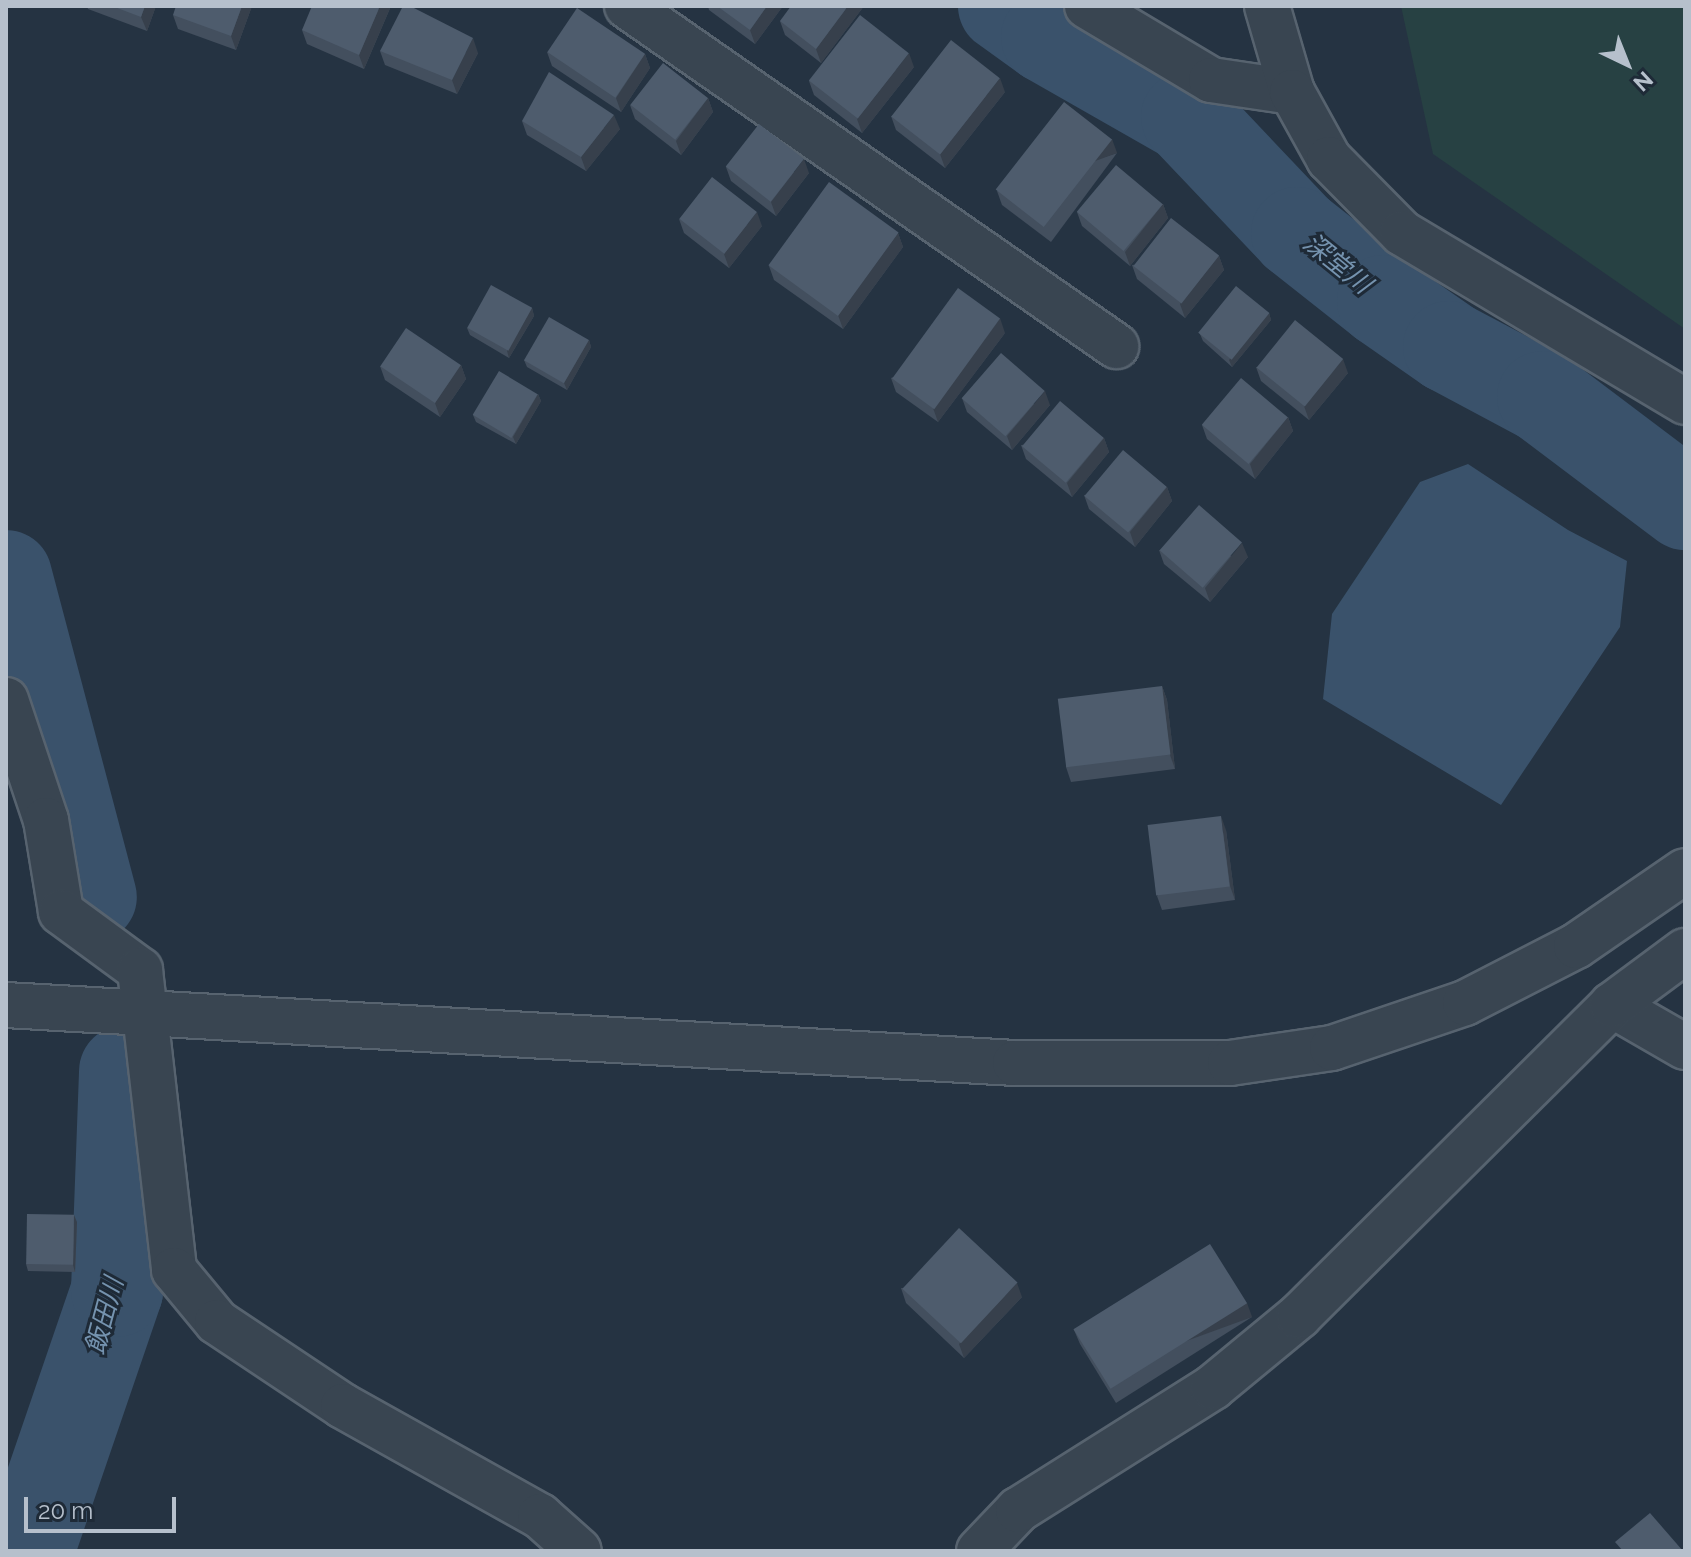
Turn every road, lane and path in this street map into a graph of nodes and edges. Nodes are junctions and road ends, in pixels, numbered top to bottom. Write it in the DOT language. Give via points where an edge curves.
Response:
graph roads {
  1 [pos="627,6"];
  2 [pos="1087,6"];
  3 [pos="1267,6"];
  4 [pos="1292,92"];
  5 [pos="1116,346"];
  6 [pos="1685,402"];
  7 [pos="6,700"];
  8 [pos="1685,871"];
  9 [pos="1685,951"];
  10 [pos="6,1005"];
  11 [pos="1612,1005"];
  12 [pos="149,1012"];
  13 [pos="1685,1047"];
  14 [pos="579,1551"];
  15 [pos="979,1551"];
  1 -- 5 [label="street"];
  2 -- 4 [label="street" via="1211,80"];
  3 -- 4 [label="street"];
  4 -- 6 [label="street" via="1329,159 1402,233"];
  7 -- 12 [label="street" via="46,820 61,912 140,970"];
  8 -- 12 [label="street" via="1576,946 1465,1003 1332,1048 1230,1063 1015,1063"];
  9 -- 11 [label="street"];
  10 -- 12 [label="street"];
  11 -- 13 [label="street"];
  11 -- 15 [label="street" via="1299,1316 1213,1387 1018,1510"];
  12 -- 14 [label="street" via="174,1270 217,1322 343,1406 540,1516"];
}
